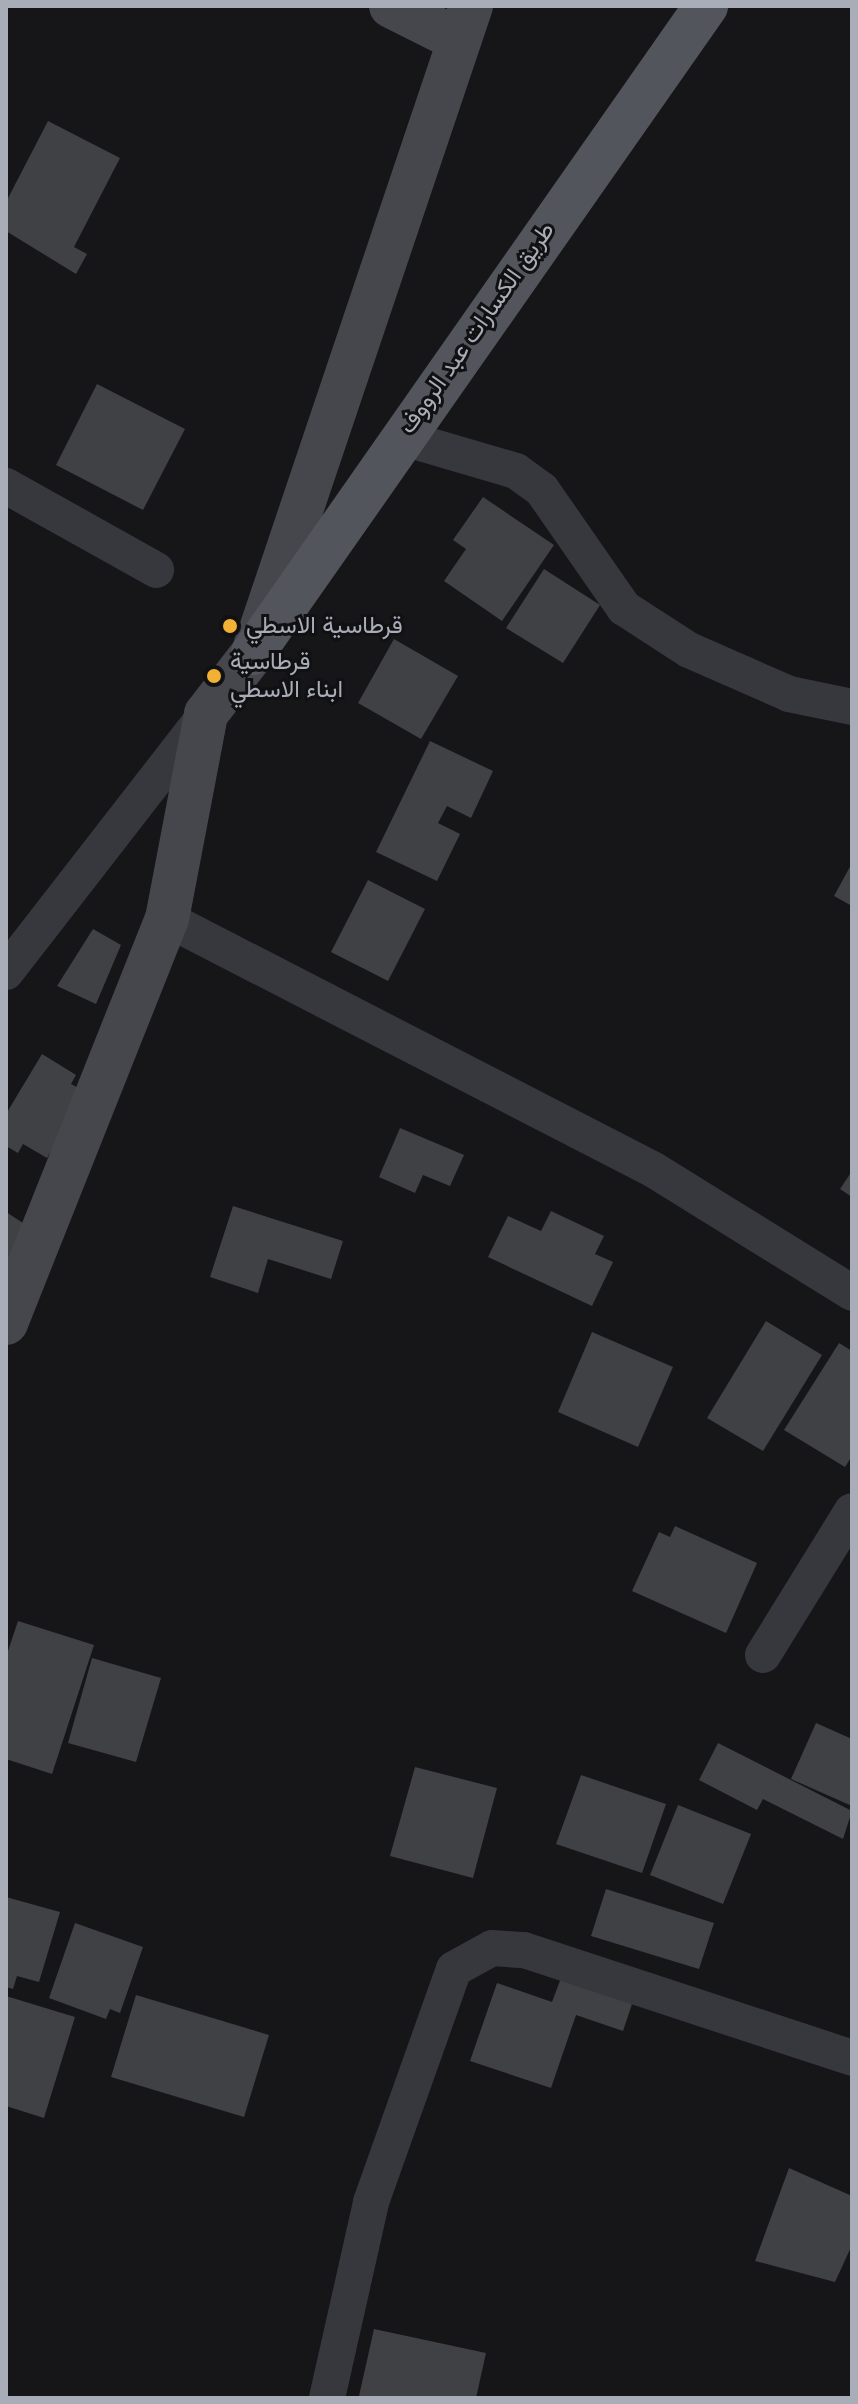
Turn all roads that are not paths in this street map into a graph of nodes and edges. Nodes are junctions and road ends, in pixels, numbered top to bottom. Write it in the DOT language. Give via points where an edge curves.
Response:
graph roads {
  1 [pos="391,6"];
  2 [pos="706,6"];
  3 [pos="465,23"];
  4 [pos="400,437"];
  5 [pos="6,486"];
  6 [pos="156,570"];
  7 [pos="253,653"];
  8 [pos="852,707"];
  9 [pos="206,714"];
  10 [pos="167,919"];
  11 [pos="13,949"];
  12 [pos="852,1293"];
  13 [pos="6,1323"];
  14 [pos="852,1511"];
  15 [pos="763,1655"];
  16 [pos="852,2058"];
  17 [pos="327,2398"];
  1 -- 3 [label="main road"];
  2 -- 4 [label="main road, طريق الكسارات عبد الرووف"];
  3 -- 7 [label="main road"];
  4 -- 7 [label="main road, طريق الكسارات عبد الرووف"];
  4 -- 8 [label="street" via="516,471 542,490 624,608 689,650 789,694"];
  5 -- 6 [label="street"];
  7 -- 9 [label="main road"];
  9 -- 10 [label="main road"];
  9 -- 11 [label="street"];
  10 -- 12 [label="street" via="654,1170"];
  10 -- 13 [label="main road"];
  14 -- 15 [label="street"];
  16 -- 17 [label="street" via="524,1950 492,1948 454,1969 371,2202"];
}
